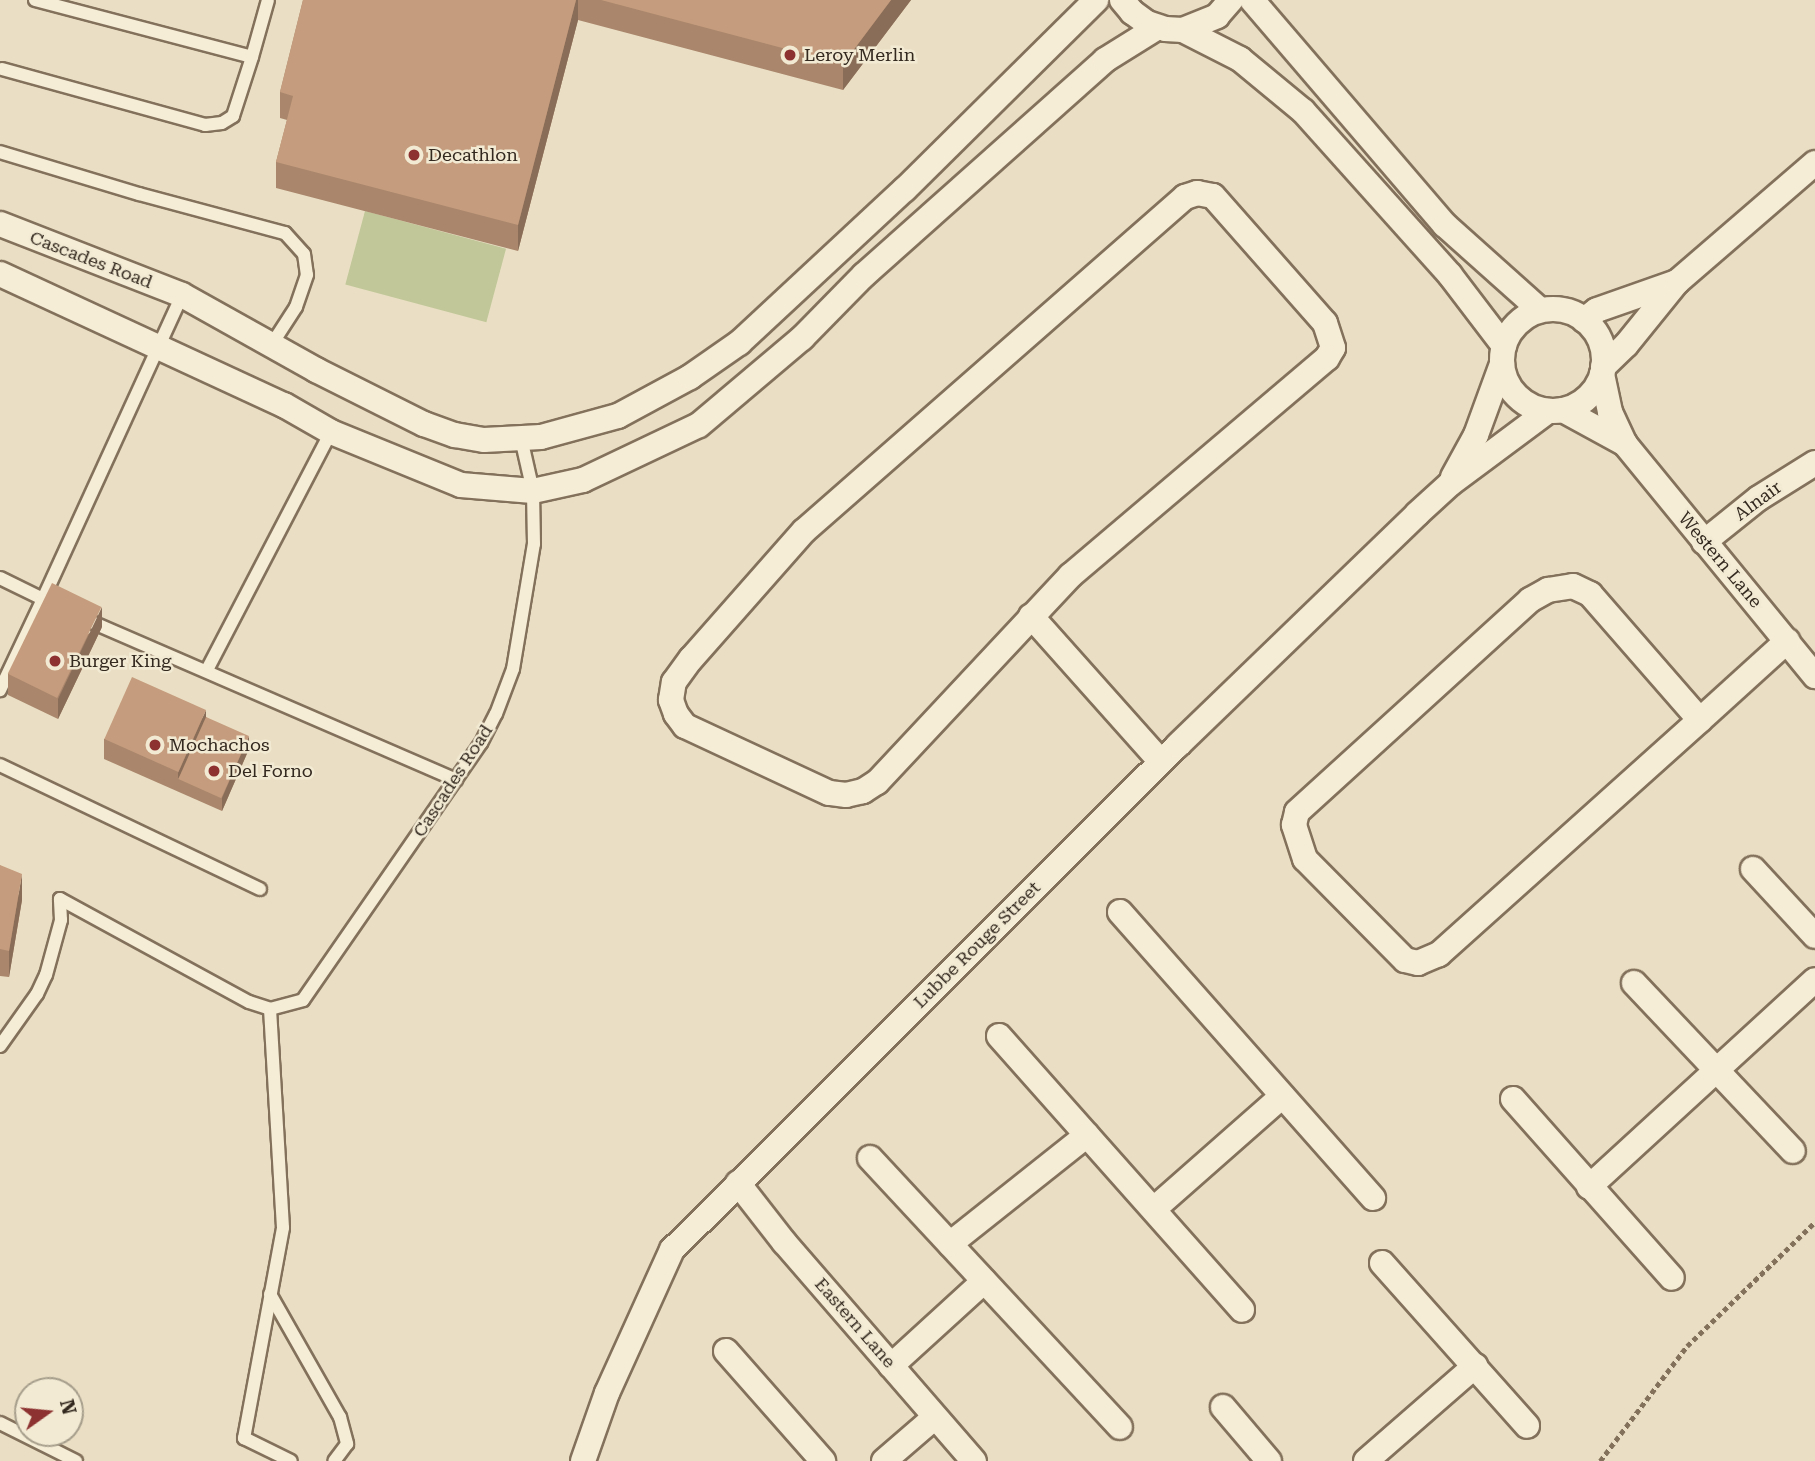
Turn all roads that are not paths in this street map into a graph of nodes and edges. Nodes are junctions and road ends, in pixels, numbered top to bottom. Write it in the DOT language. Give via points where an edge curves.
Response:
graph roads {
  1 [pos="35,0"];
  2 [pos="268,0"];
  3 [pos="1096,0"];
  4 [pos="1122,0"];
  5 [pos="1231,0"];
  6 [pos="1252,0"];
  7 [pos="1158,27"];
  8 [pos="1183,30"];
  9 [pos="252,57"];
  10 [pos="2,69"];
  11 [pos="0,152"];
  12 [pos="1815,163"];
  13 [pos="0,224"];
  14 [pos="0,274"];
  15 [pos="1677,282"];
  16 [pos="182,295"];
  17 [pos="1540,310"];
  18 [pos="1584,320"];
  19 [pos="272,344"];
  20 [pos="156,349"];
  21 [pos="1503,355"];
  22 [pos="1603,370"];
  23 [pos="1556,411"];
  24 [pos="331,432"];
  25 [pos="521,438"];
  26 [pos="1625,444"];
  27 [pos="1815,463"];
  28 [pos="1450,484"];
  29 [pos="533,491"];
  30 [pos="1704,542"];
  31 [pos="0,578"];
  32 [pos="43,600"];
  33 [pos="1031,616"];
  34 [pos="1787,641"];
  35 [pos="1812,668"];
  36 [pos="207,670"];
  37 [pos="0,690"];
  38 [pos="1700,720"];
  39 [pos="1161,762"];
  40 [pos="0,765"];
  41 [pos="456,780"];
  42 [pos="1753,869"];
  43 [pos="260,889"];
  44 [pos="1120,912"];
  45 [pos="1815,936"];
  46 [pos="1815,980"];
  47 [pos="1634,983"];
  48 [pos="271,1009"];
  49 [pos="999,1035"];
  50 [pos="0,1046"];
  51 [pos="1716,1069"];
  52 [pos="1282,1096"];
  53 [pos="1513,1099"];
  54 [pos="1087,1135"];
  55 [pos="1793,1151"];
  56 [pos="870,1158"];
  57 [pos="738,1183"];
  58 [pos="1589,1187"];
  59 [pos="1373,1198"];
  60 [pos="1154,1209"];
  61 [pos="950,1244"];
  62 [pos="1382,1263"];
  63 [pos="1672,1278"];
  64 [pos="984,1281"];
  65 [pos="270,1294"];
  66 [pos="1242,1310"];
  67 [pos="726,1351"];
  68 [pos="891,1366"];
  69 [pos="1475,1366"];
  70 [pos="1223,1407"];
  71 [pos="936,1417"];
  72 [pos="0,1423"];
  73 [pos="1527,1426"];
  74 [pos="1120,1427"];
  75 [pos="76,1461"];
  76 [pos="291,1461"];
  77 [pos="334,1461"];
  78 [pos="583,1461"];
  79 [pos="823,1461"];
  80 [pos="884,1461"];
  81 [pos="974,1461"];
  82 [pos="1269,1461"];
  83 [pos="1366,1461"];
  1 -- 9 [label="lane"];
  2 -- 9 [label="lane"];
  3 -- 25 [label="street" via="905,189 739,343 690,377 618,416"];
  4 -- 7 [label="street" via="1132,12"];
  5 -- 8 [label="street" via="1217,16"];
  6 -- 17 [label="street" via="1444,225"];
  7 -- 8 [label="street"];
  7 -- 29 [label="street" via="1105,60 864,275 802,338 699,425 583,480"];
  8 -- 21 [label="street" via="1240,60 1303,111 1450,275"];
  9 -- 10 [label="lane" via="233,116 205,125"];
  11 -- 19 [label="lane" via="285,233 304,254 307,275 296,307"];
  12 -- 15 [label="street"];
  13 -- 16 [label="street, Cascades Road"];
  14 -- 20 [label="street"];
  15 -- 18 [label="street" via="1597,310"];
  15 -- 22 [label="street"];
  16 -- 19 [label="street, Cascades Road"];
  16 -- 20 [label="lane"];
  17 -- 18 [label="street" via="1558,309"];
  17 -- 21 [label="street" via="1511,330"];
  18 -- 22 [label="street" via="1600,339"];
  19 -- 25 [label="street, Cascades Road" via="424,424 484,440"];
  20 -- 24 [label="street" via="284,405"];
  20 -- 32 [label="lane"];
  21 -- 23 [label="street" via="1507,381 1517,396 1531,407"];
  21 -- 28 [label="street, Lubbe Rouge Street" via="1476,435"];
  22 -- 23 [label="street" via="1595,390 1582,403"];
  22 -- 26 [label="street, Western Lane" via="1610,412"];
  23 -- 26 [label="street, Western Lane"];
  23 -- 28 [label="street, Lubbe Rouge Street"];
  24 -- 29 [label="street" via="461,485"];
  24 -- 36 [label="lane"];
  25 -- 29 [label="lane, Cascades Road"];
  26 -- 30 [label="street, Western Lane"];
  27 -- 30 [label="street, Alnair" via="1759,498"];
  28 -- 39 [label="street, Lubbe Rouge Street"];
  29 -- 41 [label="lane, Cascades Road" via="531,576 513,669 481,743"];
  30 -- 34 [label="street, Western Lane"];
  31 -- 32 [label="lane"];
  32 -- 36 [label="lane"];
  32 -- 37 [label="lane"];
  33 -- 33 [label="street" via="1071,575 1327,358 1333,348 1325,323 1213,196 1197,193 1185,197 804,530 691,659 674,682 671,700 685,726 829,793 846,795 877,782"];
  33 -- 39 [label="street"];
  34 -- 35 [label="street, Western Lane"];
  34 -- 38 [label="street"];
  36 -- 41 [label="lane"];
  38 -- 38 [label="street" via="1428,961 1405,960 1395,953 1305,859 1297,842 1297,811 1307,799 1530,600 1548,590 1573,586 1590,594"];
  39 -- 57 [label="street, Lubbe Rouge Street"];
  40 -- 43 [label="lane"];
  41 -- 48 [label="lane, Cascades Road" via="303,1000"];
  42 -- 45 [label="street"];
  44 -- 52 [label="street"];
  46 -- 51 [label="street"];
  47 -- 51 [label="street"];
  48 -- 50 [label="lane" via="250,1002 60,899 61,920 46,975"];
  48 -- 65 [label="lane" via="283,1227"];
  49 -- 54 [label="street"];
  51 -- 55 [label="street"];
  51 -- 58 [label="street"];
  52 -- 59 [label="street"];
  52 -- 60 [label="street"];
  53 -- 58 [label="street"];
  54 -- 60 [label="street"];
  54 -- 61 [label="street"];
  56 -- 61 [label="street"];
  57 -- 68 [label="street, Eastern Lane"];
  57 -- 78 [label="street, Lubbe Rouge Street" via="673,1250 607,1393"];
  58 -- 63 [label="street"];
  60 -- 66 [label="street"];
  61 -- 64 [label="street"];
  62 -- 69 [label="street"];
  64 -- 68 [label="street"];
  64 -- 74 [label="street"];
  65 -- 76 [label="lane" via="244,1438"];
  65 -- 77 [label="lane" via="340,1417 346,1444"];
  67 -- 79 [label="street"];
  68 -- 71 [label="street, Eastern Lane"];
  69 -- 73 [label="street"];
  69 -- 83 [label="street"];
  70 -- 82 [label="street"];
  71 -- 80 [label="street"];
  71 -- 81 [label="street, Eastern Lane"];
  72 -- 75 [label="lane"];
}
